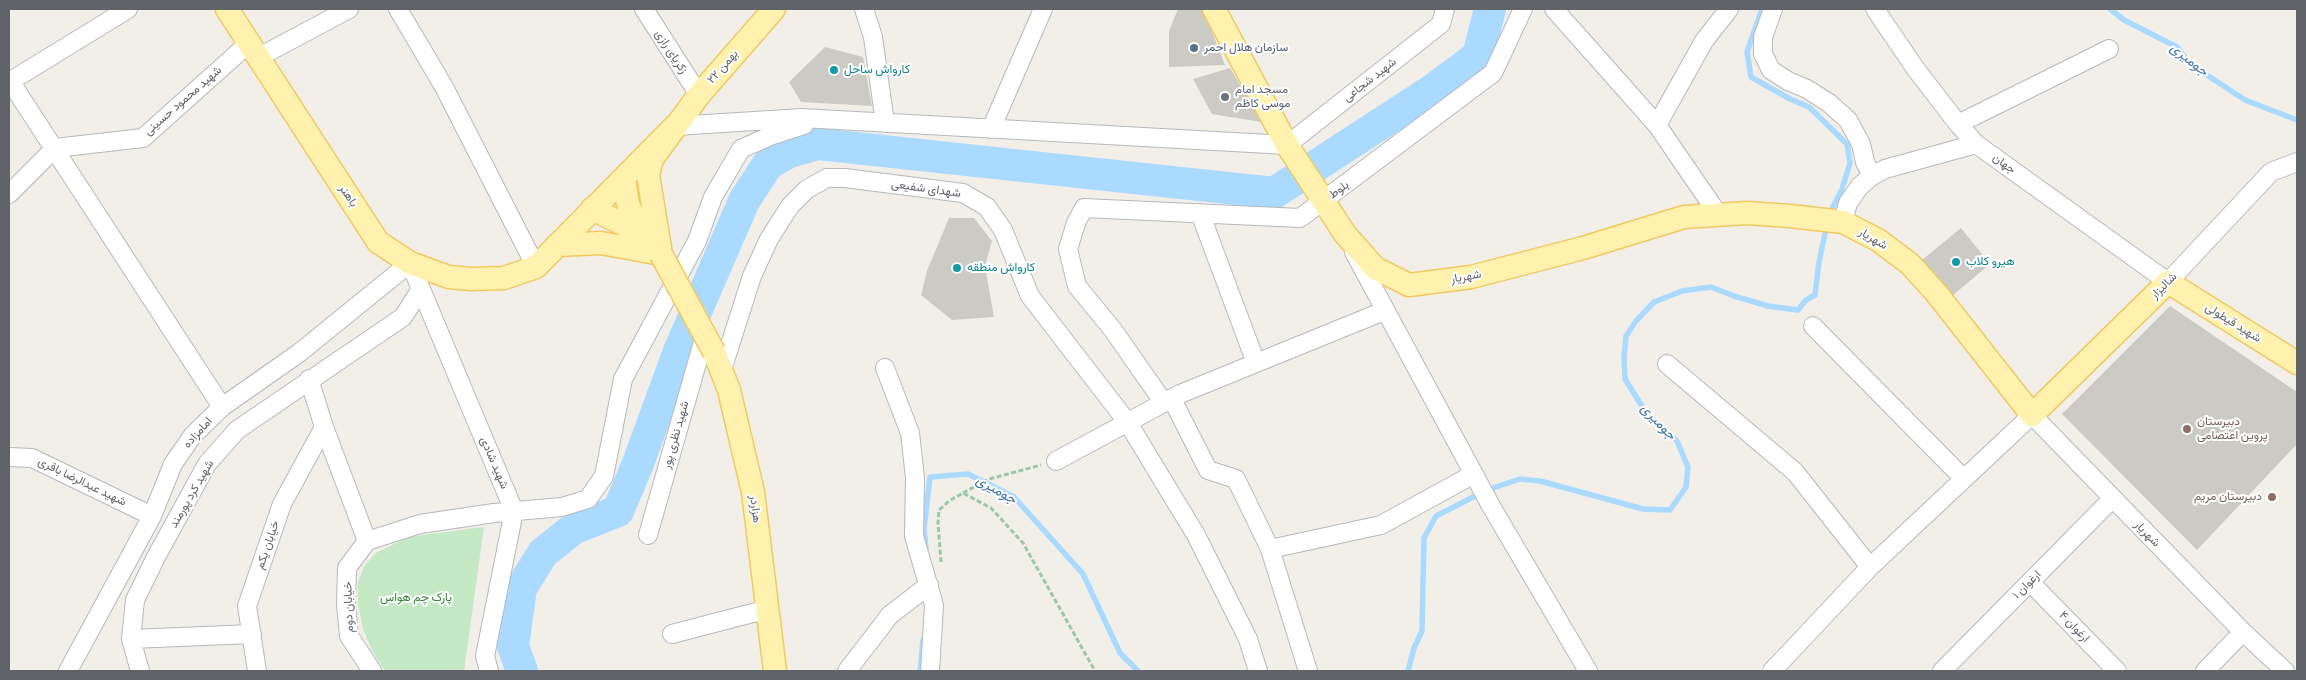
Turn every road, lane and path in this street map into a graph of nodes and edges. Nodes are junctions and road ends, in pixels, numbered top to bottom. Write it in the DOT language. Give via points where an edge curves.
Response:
graph roads {
  1 [pos="128,9"];
  2 [pos="227,9"];
  3 [pos="349,9"];
  4 [pos="398,9"];
  5 [pos="644,9"];
  6 [pos="774,9"];
  7 [pos="864,9"];
  8 [pos="1044,9"];
  9 [pos="1214,9"];
  10 [pos="1430,9"];
  11 [pos="1523,9"];
  12 [pos="1554,9"];
  13 [pos="1729,9"];
  14 [pos="1773,9"];
  15 [pos="1875,9"];
  16 [pos="1443,16"];
  17 [pos="2109,49"];
  18 [pos="254,50"];
  19 [pos="10,82"];
  20 [pos="699,95"];
  21 [pos="823,119"];
  22 [pos="885,123"];
  23 [pos="1958,124"];
  24 [pos="1657,125"];
  25 [pos="675,126"];
  26 [pos="991,128"];
  27 [pos="1976,144"];
  28 [pos="55,148"];
  29 [pos="1292,152"];
  30 [pos="2297,162"];
  31 [pos="1872,176"];
  32 [pos="624,178"];
  33 [pos="9,194"];
  34 [pos="1323,202"];
  35 [pos="592,209"];
  36 [pos="1200,213"];
  37 [pos="1718,214"];
  38 [pos="1830,221"];
  39 [pos="1345,234"];
  40 [pos="557,245"];
  41 [pos="661,254"];
  42 [pos="410,263"];
  43 [pos="536,267"];
  44 [pos="2168,282"];
  45 [pos="420,289"];
  46 [pos="1384,311"];
  47 [pos="1813,326"];
  48 [pos="713,353"];
  49 [pos="1256,363"];
  50 [pos="2297,363"];
  51 [pos="1667,364"];
  52 [pos="885,368"];
  53 [pos="309,379"];
  54 [pos="1164,404"];
  55 [pos="222,407"];
  56 [pos="2032,415"];
  57 [pos="1128,423"];
  58 [pos="324,427"];
  59 [pos="9,457"];
  60 [pos="1056,461"];
  61 [pos="1471,468"];
  62 [pos="1963,478"];
  63 [pos="956,497"];
  64 [pos="2112,498"];
  65 [pos="939,510"];
  66 [pos="514,511"];
  67 [pos="152,516"];
  68 [pos="914,528"];
  69 [pos="648,536"];
  70 [pos="367,541"];
  71 [pos="1270,549"];
  72 [pos="940,567"];
  73 [pos="1870,567"];
  74 [pos="2030,582"];
  75 [pos="929,585"];
  76 [pos="768,609"];
  77 [pos="2243,632"];
  78 [pos="252,634"];
  79 [pos="672,634"];
  80 [pos="131,639"];
  81 [pos="68,671"];
  82 [pos="140,671"];
  83 [pos="257,671"];
  84 [pos="372,671"];
  85 [pos="489,671"];
  86 [pos="775,671"];
  87 [pos="846,671"];
  88 [pos="930,671"];
  89 [pos="1095,671"];
  90 [pos="1258,671"];
  91 [pos="1308,671"];
  92 [pos="1588,671"];
  93 [pos="1772,671"];
  94 [pos="1942,671"];
  95 [pos="2117,671"];
  96 [pos="2205,671"];
  97 [pos="2285,671"];
  1 -- 19 [label="street"];
  2 -- 18 [label="main road, باهنر"];
  3 -- 18 [label="street, شهید محمود حسینی"];
  4 -- 43 [label="street" via="444,87"];
  5 -- 20 [label="street, زکریای رازی"];
  6 -- 20 [label="main road, ۲۲ بهمن"];
  7 -- 22 [label="street" via="872,38"];
  8 -- 26 [label="street"];
  9 -- 29 [label="main road, شهریار"];
  10 -- 16 [label="street"];
  11 -- 34 [label="street, بلوط" via="1493,73"];
  12 -- 24 [label="street"];
  13 -- 24 [label="street" via="1704,41"];
  14 -- 31 [label="street" via="1763,37 1763,54 1771,70 1829,103 1848,120"];
  15 -- 23 [label="street, جهان"];
  16 -- 29 [label="street, شهید شجاعی"];
  17 -- 23 [label="street"];
  18 -- 28 [label="street, شهید محمود حسینی" via="143,138"];
  18 -- 42 [label="main road, باهنر" via="378,242"];
  19 -- 28 [label="street"];
  20 -- 25 [label="main road, ۲۲ بهمن"];
  21 -- 22 [label="street"];
  21 -- 25 [label="street"];
  21 -- 66 [label="street" via="741,149 713,197 697,240 623,379 604,476 588,499 562,507"];
  22 -- 26 [label="street"];
  23 -- 27 [label="street, جهان"];
  24 -- 37 [label="street"];
  25 -- 32 [label="main road"];
  25 -- 41 [label="main road" via="652,159 648,174"];
  26 -- 29 [label="street"];
  27 -- 31 [label="street" via="1885,169"];
  27 -- 44 [label="street, جهان"];
  28 -- 33 [label="street"];
  28 -- 55 [label="street"];
  29 -- 34 [label="main road, شهریار"];
  30 -- 44 [label="street, شالیزار" via="2270,172"];
  31 -- 38 [label="street"];
  32 -- 35 [label="main road"];
  32 -- 41 [label="main road" via="628,204 634,217"];
  34 -- 36 [label="street, بلوط" via="1300,218"];
  34 -- 39 [label="main road, شهریار"];
  35 -- 40 [label="main road"];
  35 -- 41 [label="main road" via="625,225"];
  36 -- 49 [label="street"];
  36 -- 54 [label="street, بلوط" via="1084,208 1068,249 1077,286 1114,330"];
  37 -- 38 [label="main road, شهریار" via="1747,213"];
  37 -- 39 [label="main road, شهریار" via="1684,218 1471,277 1409,285 1376,268"];
  38 -- 56 [label="main road, شهریار" via="1878,240 1910,264"];
  39 -- 46 [label="street"];
  40 -- 41 [label="main road" via="601,243"];
  40 -- 43 [label="main road"];
  41 -- 48 [label="main road, هزاردر, bridge"];
  42 -- 43 [label="main road, باهنر" via="450,277 470,279 504,278"];
  42 -- 45 [label="street, شهید شادی"];
  42 -- 55 [label="street, امامزاده" via="299,353"];
  44 -- 50 [label="main road, شهید قیطولی"];
  44 -- 56 [label="main road, شالیزار"];
  45 -- 53 [label="street, شهید کرد پورمند" via="403,317"];
  45 -- 66 [label="street, شهید شادی"];
  46 -- 49 [label="street"];
  46 -- 61 [label="street"];
  47 -- 62 [label="street"];
  48 -- 57 [label="street, شهدای شفیعی" via="769,239 790,206 806,189 827,178 845,178 964,193 986,207 1003,230 1030,296"];
  48 -- 69 [label="street, شهید نظری پور"];
  48 -- 76 [label="main road, هزاردر" via="735,414 753,492"];
  49 -- 54 [label="street"];
  51 -- 73 [label="street" via="1795,472"];
  52 -- 68 [label="street" via="910,433 915,478"];
  53 -- 58 [label="street"];
  53 -- 80 [label="street, شهید کرد پورمند" via="237,430 207,464 135,600"];
  54 -- 57 [label="street"];
  54 -- 71 [label="street" via="1208,470 1236,478"];
  55 -- 67 [label="street, امامزاده" via="193,435 173,464"];
  56 -- 62 [label="street"];
  56 -- 64 [label="street, شهریار"];
  57 -- 60 [label="street"];
  57 -- 90 [label="street, شهدای شفیعی" via="1196,535 1248,639"];
  58 -- 70 [label="street"];
  58 -- 78 [label="street, خیابان یکم" via="282,504 248,606"];
  59 -- 67 [label="street, شهید عبدالرضا باقری" via="32,458"];
  60 -- 63 [label="path" via="989,478"];
  61 -- 71 [label="street" via="1381,525"];
  61 -- 92 [label="street"];
  62 -- 73 [label="street"];
  63 -- 65 [label="path"];
  63 -- 89 [label="path" via="963,493 991,508 1023,543"];
  64 -- 74 [label="street, ارغوان ۱"];
  64 -- 77 [label="street, شهریار"];
  65 -- 68 [label="path"];
  65 -- 72 [label="path"];
  66 -- 70 [label="street" via="420,524"];
  66 -- 85 [label="street" via="485,656"];
  67 -- 81 [label="street, امامزاده"];
  68 -- 75 [label="street"];
  70 -- 84 [label="street, خیابان دوم" via="348,568 346,604 349,636"];
  71 -- 91 [label="street"];
  73 -- 93 [label="street"];
  74 -- 94 [label="street, ارغوان ۱"];
  74 -- 95 [label="street, ارغوان ۴"];
  75 -- 87 [label="street" via="890,615"];
  75 -- 88 [label="street" via="934,605"];
  76 -- 79 [label="street"];
  76 -- 86 [label="main road, هزاردر"];
  77 -- 96 [label="street"];
  77 -- 97 [label="street, شهریار"];
  78 -- 80 [label="street"];
  78 -- 83 [label="street, خیابان یکم"];
  80 -- 82 [label="street, شهید کرد پورمند"];
}
